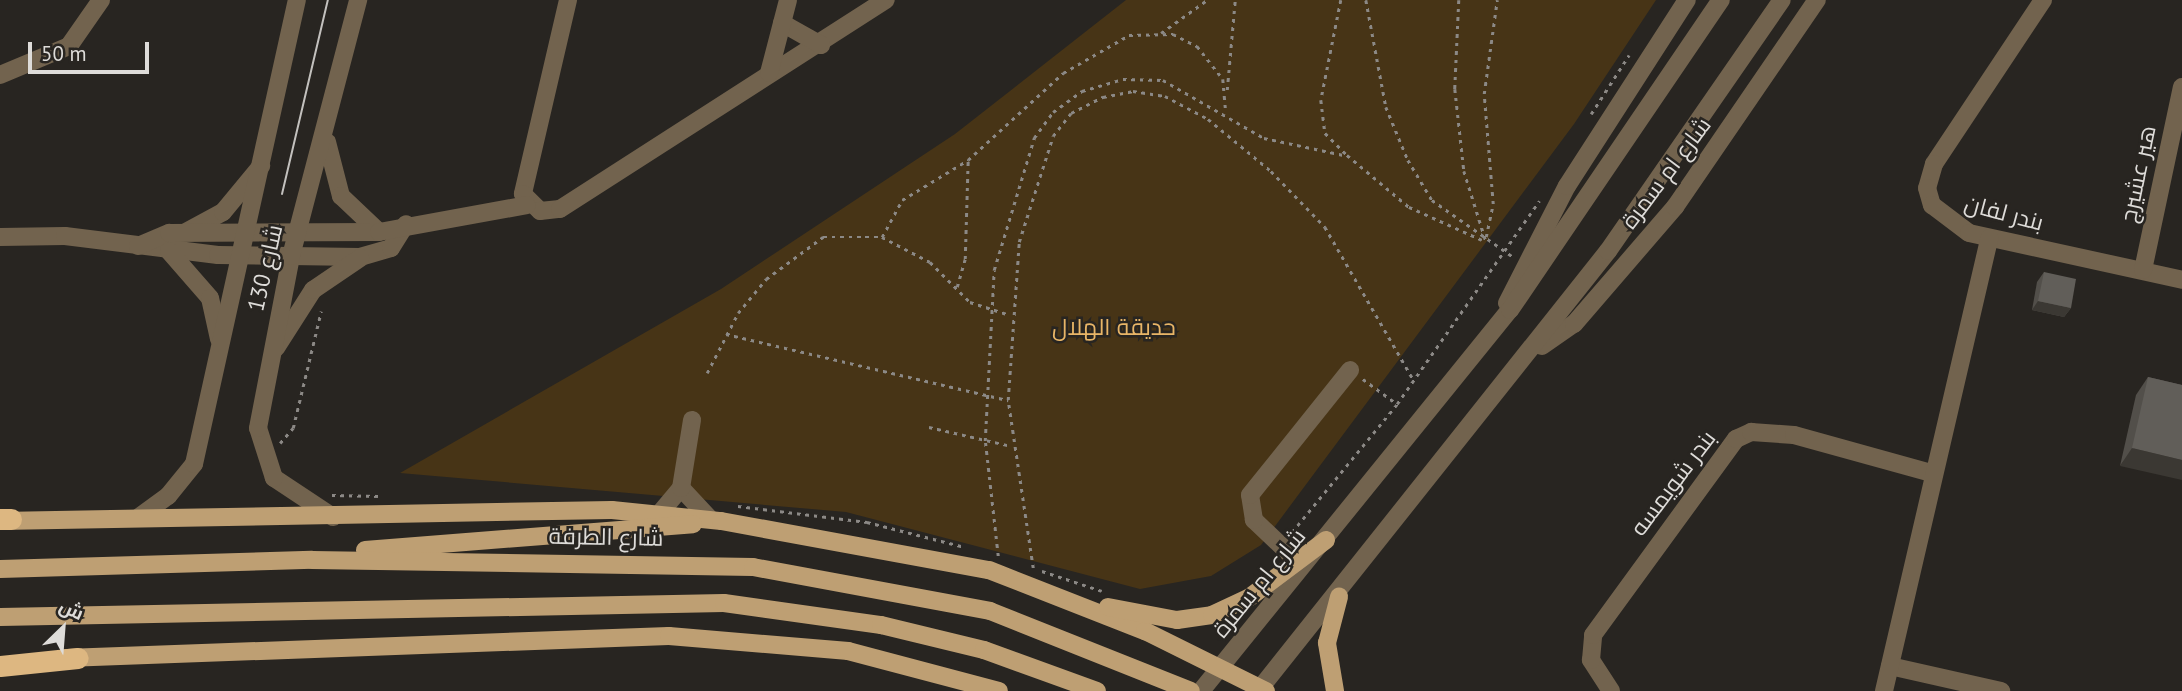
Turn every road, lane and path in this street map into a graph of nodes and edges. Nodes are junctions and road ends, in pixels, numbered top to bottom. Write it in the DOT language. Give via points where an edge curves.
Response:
graph roads {
  1 [pos="101,0"];
  2 [pos="298,0"];
  3 [pos="358,0"];
  4 [pos="568,0"];
  5 [pos="788,0"];
  6 [pos="886,0"];
  7 [pos="1208,0"];
  8 [pos="1236,0"];
  9 [pos="1341,0"];
  10 [pos="1366,0"];
  11 [pos="1459,0"];
  12 [pos="1497,0"];
  13 [pos="1686,0"];
  14 [pos="1721,0"];
  15 [pos="1782,0"];
  16 [pos="1817,0"];
  17 [pos="2043,0"];
  18 [pos="782,23"];
  19 [pos="1161,33"];
  20 [pos="821,45"];
  21 [pos="1635,47"];
  22 [pos="769,73"];
  23 [pos="0,75"];
  24 [pos="2182,87"];
  25 [pos="1227,93"];
  26 [pos="1226,112"];
  27 [pos="1585,125"];
  28 [pos="326,134"];
  29 [pos="1346,154"];
  30 [pos="265,160"];
  31 [pos="968,160"];
  32 [pos="1547,188"];
  33 [pos="527,205"];
  34 [pos="406,224"];
  35 [pos="379,232"];
  36 [pos="185,233"];
  37 [pos="248,233"];
  38 [pos="297,235"];
  39 [pos="0,237"];
  40 [pos="883,237"];
  41 [pos="1989,238"];
  42 [pos="1486,241"];
  43 [pos="138,246"];
  44 [pos="169,251"];
  45 [pos="1507,253"];
  46 [pos="243,255"];
  47 [pos="291,256"];
  48 [pos="360,257"];
  49 [pos="2143,270"];
  50 [pos="2182,280"];
  51 [pos="319,285"];
  52 [pos="957,287"];
  53 [pos="992,312"];
  54 [pos="1010,316"];
  55 [pos="1497,326"];
  56 [pos="726,334"];
  57 [pos="220,348"];
  58 [pos="1530,354"];
  59 [pos="270,357"];
  60 [pos="1350,370"];
  61 [pos="707,373"];
  62 [pos="1413,379"];
  63 [pos="986,397"];
  64 [pos="1008,400"];
  65 [pos="1397,404"];
  66 [pos="692,420"];
  67 [pos="929,427"];
  68 [pos="985,441"];
  69 [pos="1010,446"];
  70 [pos="274,450"];
  71 [pos="1931,473"];
  72 [pos="681,488"];
  73 [pos="660,513"];
  74 [pos="139,517"];
  75 [pos="333,517"];
  76 [pos="4,520"];
  77 [pos="715,520"];
  78 [pos="1326,540"];
  79 [pos="1280,545"];
  80 [pos="998,556"];
  81 [pos="1295,559"];
  82 [pos="312,560"];
  83 [pos="1033,568"];
  84 [pos="0,569"];
  85 [pos="1339,597"];
  86 [pos="1084,605"];
  87 [pos="0,617"];
  88 [pos="78,657"];
  89 [pos="0,659"];
  90 [pos="0,666"];
  91 [pos="1890,666"];
  92 [pos="1218,671"];
  93 [pos="1262,690"];
  94 [pos="998,691"];
  95 [pos="1097,691"];
  96 [pos="1191,691"];
  97 [pos="1200,691"];
  98 [pos="1335,691"];
  99 [pos="1611,691"];
  100 [pos="1884,691"];
  101 [pos="2001,691"];
  1 -- 23 [label="street" via="69,46"];
  2 -- 30 [label="street, شارع 130"];
  3 -- 28 [label="street, شارع 130"];
  4 -- 33 [label="street" via="523,194"];
  5 -- 18 [label="street"];
  6 -- 20 [label="street"];
  7 -- 19 [label="path"];
  8 -- 25 [label="path"];
  9 -- 29 [label="path" via="1321,100 1325,133"];
  10 -- 42 [label="path" via="1386,107 1408,160 1432,200"];
  11 -- 42 [label="path" via="1455,89 1464,171"];
  12 -- 42 [label="path" via="1484,94 1493,204"];
  13 -- 55 [label="street, شارع ام سمرة" via="1567,186"];
  14 -- 55 [label="street, شارع ام سمرة"];
  15 -- 58 [label="street, شارع ام سمرة" via="1687,142"];
  16 -- 58 [label="street, شارع ام سمرة" via="1675,207 1574,324"];
  17 -- 41 [label="street, بندر لفان" via="1934,164 1927,188 1947,222"];
  18 -- 20 [label="street"];
  18 -- 22 [label="street"];
  19 -- 25 [label="path" via="1197,46 1214,61"];
  19 -- 31 [label="path" via="1129,36 1063,73"];
  20 -- 22 [label="street"];
  21 -- 27 [label="path"];
  22 -- 33 [label="street" via="560,209"];
  24 -- 49 [label="street, هير عشيرج"];
  25 -- 26 [label="path"];
  26 -- 29 [label="path" via="1264,138"];
  26 -- 53 [label="path" via="1163,80 1123,79 1082,91 1053,112 1034,138 1018,180 994,270"];
  28 -- 35 [label="street" via="341,197"];
  28 -- 38 [label="street, شارع 130"];
  29 -- 42 [label="path" via="1409,207"];
  30 -- 36 [label="street" via="223,212"];
  30 -- 37 [label="street, شارع 130"];
  31 -- 40 [label="path" via="902,200"];
  31 -- 52 [label="path" via="965,259"];
  32 -- 45 [label="path"];
  33 -- 34 [label="street"];
  34 -- 35 [label="street"];
  34 -- 48 [label="street" via="391,248"];
  35 -- 38 [label="street"];
  36 -- 37 [label="street"];
  36 -- 43 [label="street"];
  37 -- 38 [label="street"];
  37 -- 46 [label="street, شارع 130"];
  38 -- 47 [label="street, شارع 130"];
  39 -- 43 [label="street" via="65,236"];
  40 -- 52 [label="path" via="930,262"];
  40 -- 56 [label="path" via="822,237 766,279"];
  41 -- 49 [label="street, بندر لفان"];
  41 -- 71 [label="street"];
  42 -- 45 [label="path"];
  43 -- 44 [label="street"];
  44 -- 46 [label="street"];
  44 -- 57 [label="street" via="210,298"];
  45 -- 62 [label="path"];
  46 -- 47 [label="street"];
  46 -- 57 [label="street, شارع 130"];
  47 -- 48 [label="street"];
  47 -- 59 [label="street, شارع 130"];
  48 -- 51 [label="street"];
  49 -- 50 [label="street, بندر لفان"];
  51 -- 59 [label="street"];
  51 -- 70 [label="path" via="325,293 293,428"];
  52 -- 53 [label="path" via="970,302"];
  53 -- 54 [label="path"];
  53 -- 63 [label="path"];
  54 -- 62 [label="path" via="1026,211 1054,136 1072,113 1133,91 1165,96 1208,120 1297,195 1349,263"];
  54 -- 64 [label="path"];
  55 -- 78 [label="street, شارع ام سمرة"];
  56 -- 61 [label="path"];
  56 -- 63 [label="path"];
  57 -- 74 [label="street, شارع 130" via="194,464 168,496"];
  58 -- 85 [label="street, شارع ام سمرة"];
  59 -- 75 [label="street, شارع 130" via="259,447 286,489"];
  60 -- 65 [label="path"];
  60 -- 79 [label="street" via="1250,495 1254,520"];
  62 -- 65 [label="path"];
  63 -- 64 [label="path"];
  63 -- 68 [label="path"];
  64 -- 69 [label="path"];
  65 -- 79 [label="path"];
  66 -- 72 [label="street"];
  67 -- 68 [label="path"];
  68 -- 69 [label="path"];
  68 -- 80 [label="path"];
  69 -- 83 [label="path"];
  71 -- 91 [label="street"];
  71 -- 99 [label="street, بندر شويمسه" via="1794,435 1751,432 1736,439 1592,635 1591,660"];
  72 -- 73 [label="street"];
  72 -- 77 [label="street"];
  73 -- 75 [label="main road"];
  73 -- 77 [label="main road"];
  74 -- 75 [label="main road"];
  74 -- 76 [label="main road"];
  77 -- 82 [label="main road" via="415,544"];
  77 -- 86 [label="main road" via="915,552 989,570"];
  78 -- 81 [label="main road"];
  78 -- 92 [label="street, شارع ام سمرة"];
  79 -- 81 [label="street"];
  81 -- 86 [label="main road" via="1250,597 1212,615 1177,620"];
  82 -- 84 [label="main road, شارع الطرفة"];
  82 -- 96 [label="main road, شارع الطرفة" via="647,562 828,578 990,611"];
  85 -- 93 [label="street, شارع ام سمرة"];
  85 -- 98 [label="main road" via="1327,643"];
  86 -- 92 [label="main road"];
  87 -- 95 [label="main road" via="724,603 881,625 984,650"];
  88 -- 89 [label="main road"];
  88 -- 90 [label="highway"];
  88 -- 94 [label="main road" via="669,636 848,651"];
  91 -- 100 [label="street"];
  91 -- 101 [label="street"];
  92 -- 93 [label="main road"];
  92 -- 97 [label="street, شارع ام سمرة"];
}
